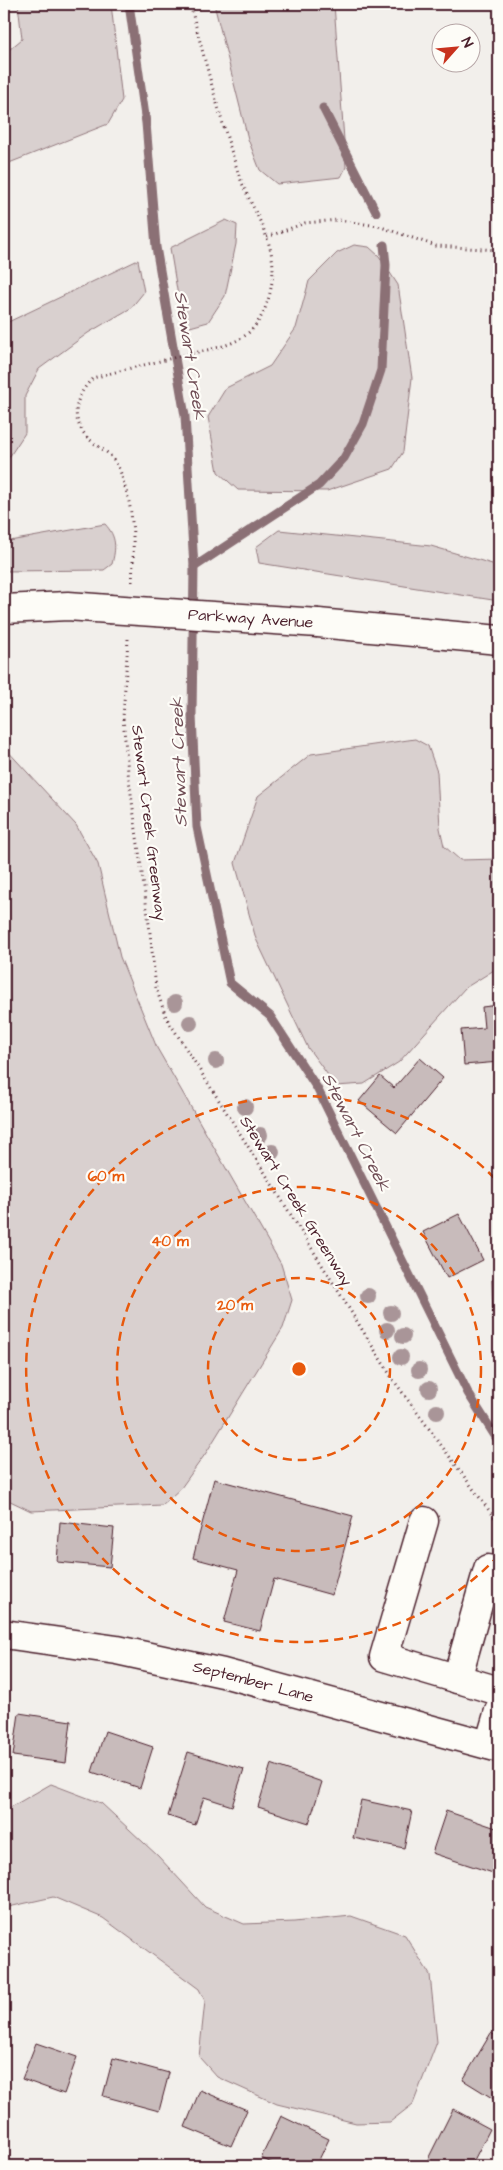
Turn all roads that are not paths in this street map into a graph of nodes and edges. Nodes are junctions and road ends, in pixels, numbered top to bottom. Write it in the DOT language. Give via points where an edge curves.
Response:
graph roads {
  1 [pos="4,609"];
  2 [pos="499,640"];
  3 [pos="424,1521"];
  4 [pos="488,1569"];
  5 [pos="4,1634"];
  6 [pos="457,1679"];
  7 [pos="499,1691"];
  8 [pos="499,1711"];
  9 [pos="494,1747"];
  1 -- 2 [label="street, Parkway Avenue, bridge" via="68,606 318,623"];
  3 -- 6 [label="street" via="384,1657"];
  4 -- 6 [label="street"];
  5 -- 9 [label="street, September Lane" via="117,1650 222,1673"];
  6 -- 7 [label="street"];
  8 -- 9 [label="street"];
}
